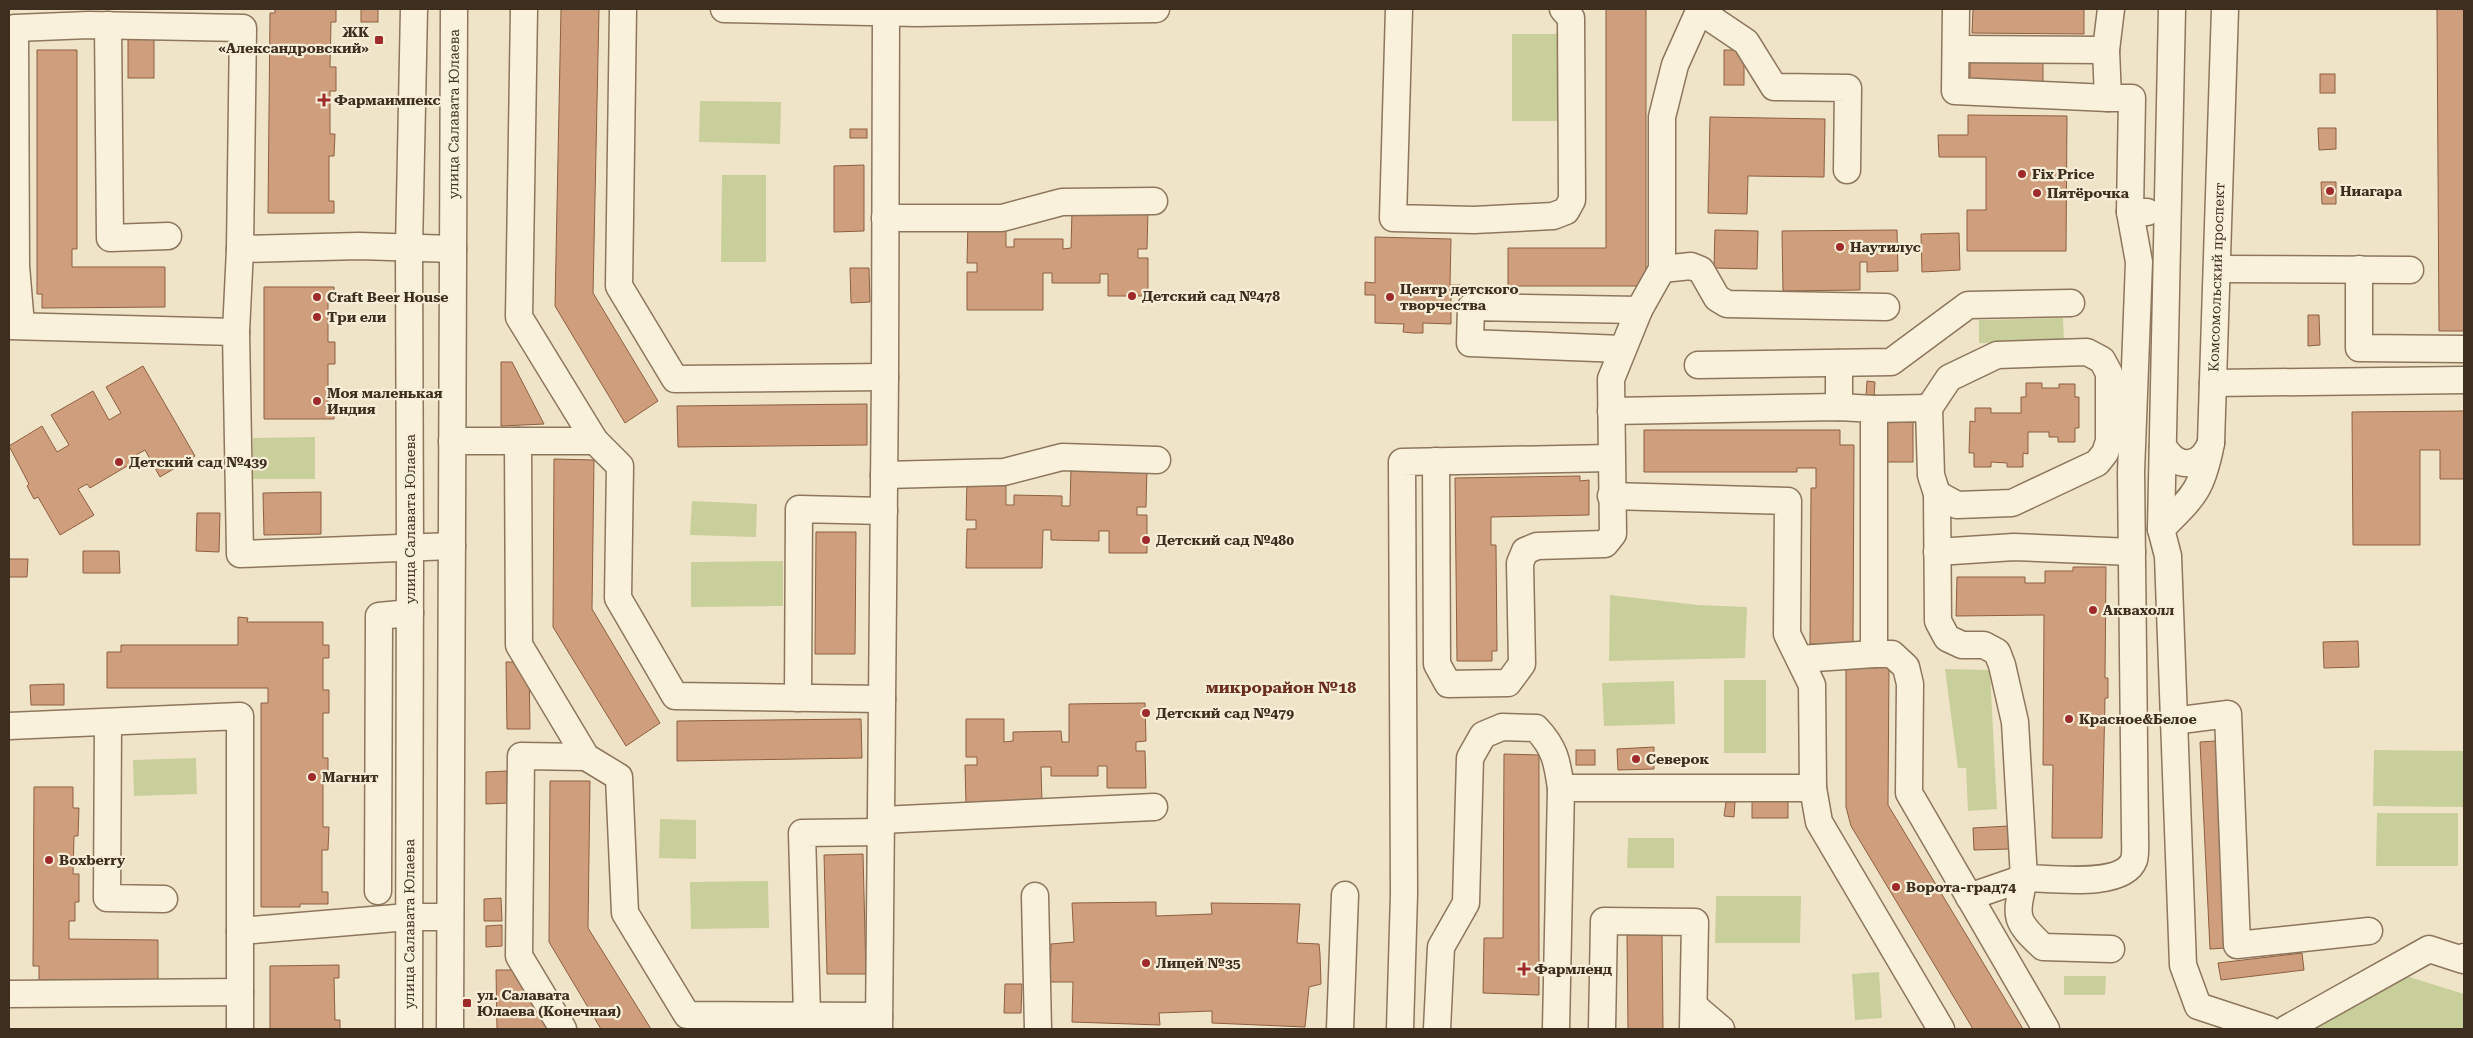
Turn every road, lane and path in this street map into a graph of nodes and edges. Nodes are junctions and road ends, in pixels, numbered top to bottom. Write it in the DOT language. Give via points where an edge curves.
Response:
graph roads {
  1 [pos="414,9"];
  2 [pos="454,9"];
  3 [pos="524,9"];
  4 [pos="623,9"];
  5 [pos="724,9"];
  6 [pos="1156,9"];
  7 [pos="1399,9"];
  8 [pos="1563,9"];
  9 [pos="1956,9"];
  10 [pos="2112,9"];
  11 [pos="2172,9"];
  12 [pos="2225,9"];
  13 [pos="1700,10"];
  14 [pos="917,11"];
  15 [pos="886,13"];
  16 [pos="96,20"];
  17 [pos="1956,49"];
  18 [pos="2106,50"];
  19 [pos="2108,98"];
  20 [pos="1847,170"];
  21 [pos="1154,201"];
  22 [pos="2168,211"];
  23 [pos="2130,212"];
  24 [pos="885,218"];
  25 [pos="168,236"];
  26 [pos="409,248"];
  27 [pos="240,249"];
  28 [pos="453,249"];
  29 [pos="12,266"];
  30 [pos="2217,269"];
  31 [pos="2359,269"];
  32 [pos="1662,270"];
  33 [pos="2410,270"];
  34 [pos="2071,303"];
  35 [pos="1886,307"];
  36 [pos="1639,310"];
  37 [pos="15,326"];
  38 [pos="236,332"];
  39 [pos="1622,349"];
  40 [pos="2464,349"];
  41 [pos="1840,363"];
  42 [pos="1698,365"];
  43 [pos="885,377"];
  44 [pos="2464,380"];
  45 [pos="2213,383"];
  46 [pos="1839,407"];
  47 [pos="1929,408"];
  48 [pos="1874,409"];
  49 [pos="1611,411"];
  50 [pos="2164,438"];
  51 [pos="452,441"];
  52 [pos="518,441"];
  53 [pos="595,441"];
  54 [pos="2211,443"];
  55 [pos="1611,458"];
  56 [pos="1157,460"];
  57 [pos="1436,461"];
  58 [pos="2131,472"];
  59 [pos="884,474"];
  60 [pos="1937,494"];
  61 [pos="1611,496"];
  62 [pos="884,511"];
  63 [pos="2161,529"];
  64 [pos="452,546"];
  65 [pos="410,548"];
  66 [pos="1937,552"];
  67 [pos="2132,552"];
  68 [pos="410,613"];
  69 [pos="1874,654"];
  70 [pos="1800,659"];
  71 [pos="798,698"];
  72 [pos="882,699"];
  73 [pos="2173,721"];
  74 [pos="108,723"];
  75 [pos="9,726"];
  76 [pos="586,757"];
  77 [pos="1561,788"];
  78 [pos="1813,788"];
  79 [pos="1154,807"];
  80 [pos="881,826"];
  81 [pos="2024,878"];
  82 [pos="378,891"];
  83 [pos="1345,895"];
  84 [pos="1036,896"];
  85 [pos="1969,897"];
  86 [pos="164,899"];
  87 [pos="408,917"];
  88 [pos="450,917"];
  89 [pos="240,931"];
  90 [pos="2369,932"];
  91 [pos="2111,949"];
  92 [pos="2464,957"];
  93 [pos="240,992"];
  94 [pos="9,994"];
  95 [pos="807,1015"];
  96 [pos="1694,1018"];
  97 [pos="2199,1018"];
  98 [pos="879,1023"];
  99 [pos="240,1029"];
  100 [pos="409,1029"];
  101 [pos="450,1029"];
  102 [pos="563,1029"];
  103 [pos="1038,1029"];
  104 [pos="1340,1029"];
  105 [pos="1400,1029"];
  106 [pos="1437,1029"];
  107 [pos="1556,1029"];
  108 [pos="1602,1029"];
  109 [pos="1721,1029"];
  110 [pos="1942,1029"];
  111 [pos="2046,1029"];
  112 [pos="2268,1029"];
  113 [pos="2286,1029"];
  1 -- 26 [label="street, улица Салавата Юлаева"];
  2 -- 28 [label="street, улица Салавата Юлаева"];
  3 -- 53 [label="street" via="519,317"];
  4 -- 43 [label="street" via="619,286 675,379"];
  5 -- 15 [label="street"];
  6 -- 14 [label="street"];
  7 -- 8 [label="street" via="1393,218 1474,220 1553,216 1566,211 1572,200 1571,18"];
  9 -- 17 [label="street"];
  10 -- 18 [label="street"];
  11 -- 22 [label="street"];
  12 -- 30 [label="street, Комсомольский проспект"];
  13 -- 20 [label="street" via="1746,42 1774,87 1848,88"];
  13 -- 32 [label="street" via="1675,65 1662,117"];
  14 -- 15 [label="street"];
  15 -- 24 [label="street"];
  16 -- 25 [label="street" via="110,238"];
  16 -- 27 [label="street" via="243,28"];
  16 -- 29 [label="street" via="15,28"];
  17 -- 18 [label="street"];
  17 -- 19 [label="street" via="1955,91"];
  18 -- 19 [label="street"];
  19 -- 23 [label="street" via="2132,98"];
  21 -- 24 [label="street" via="1062,202 1002,218"];
  22 -- 23 [label="street"];
  22 -- 50 [label="street"];
  23 -- 58 [label="street" via="2139,262"];
  24 -- 43 [label="street"];
  26 -- 27 [label="street"];
  26 -- 28 [label="street"];
  26 -- 65 [label="street, улица Салавата Юлаева"];
  27 -- 38 [label="street"];
  28 -- 51 [label="street, улица Салавата Юлаева"];
  29 -- 37 [label="street"];
  30 -- 31 [label="street"];
  30 -- 45 [label="street, Комсомольский проспект"];
  31 -- 33 [label="street"];
  31 -- 40 [label="street" via="2358,348"];
  32 -- 35 [label="street" via="1690,266 1701,270 1717,298 1728,304"];
  32 -- 36 [label="street"];
  34 -- 41 [label="street" via="1968,305 1890,362"];
  36 -- 39 [label="street"];
  36 -- 39 [label="street" via="1472,307 1470,343"];
  37 -- 38 [label="street"];
  38 -- 65 [label="street" via="240,554"];
  39 -- 49 [label="street" via="1611,378"];
  41 -- 42 [label="street"];
  41 -- 46 [label="street"];
  43 -- 59 [label="street"];
  44 -- 45 [label="street"];
  45 -- 54 [label="street, Комсомольский проспект"];
  46 -- 48 [label="street"];
  46 -- 49 [label="street"];
  47 -- 48 [label="street"];
  47 -- 60 [label="street" via="1931,475"];
  47 -- 60 [label="street" via="1949,378 1997,355 2087,352 2102,360 2108,373 2109,442 2097,462 2012,503 1957,505"];
  48 -- 69 [label="street"];
  49 -- 55 [label="street"];
  50 -- 54 [label="street" via="2175,460 2187,463 2202,457"];
  50 -- 58 [label="street"];
  50 -- 63 [label="street"];
  51 -- 52 [label="street"];
  51 -- 64 [label="street, улица Салавата Юлаева"];
  52 -- 53 [label="street"];
  52 -- 76 [label="street" via="519,645"];
  53 -- 71 [label="street" via="620,466 618,598 675,696"];
  54 -- 63 [label="street, Комсомольский проспект" via="2205,473 2194,496"];
  55 -- 57 [label="street"];
  55 -- 61 [label="street"];
  56 -- 59 [label="street" via="1062,457 1004,472"];
  57 -- 61 [label="street" via="1437,664 1448,684 1508,684 1522,664 1520,562 1525,552 1538,546 1605,544 1613,534"];
  57 -- 105 [label="street" via="1402,462 1404,894"];
  58 -- 67 [label="street"];
  59 -- 62 [label="street"];
  60 -- 66 [label="street"];
  61 -- 70 [label="street" via="1788,501 1787,634"];
  62 -- 71 [label="street" via="798,509"];
  62 -- 72 [label="street"];
  63 -- 73 [label="street" via="2168,556"];
  64 -- 65 [label="street"];
  64 -- 88 [label="street, улица Салавата Юлаева"];
  65 -- 68 [label="street, улица Салавата Юлаева"];
  66 -- 67 [label="street" via="2014,547"];
  66 -- 81 [label="street" via="1938,621 1947,638 1962,645 1984,646 1996,652 2002,665 2015,722"];
  67 -- 81 [label="street" via="2134,860 2123,873 2107,879"];
  68 -- 82 [label="street" via="380,616"];
  68 -- 87 [label="street, улица Салавата Юлаева"];
  69 -- 70 [label="street"];
  69 -- 85 [label="street" via="1892,654 1906,667 1910,684 1909,793"];
  70 -- 78 [label="street" via="1812,684"];
  71 -- 72 [label="street"];
  72 -- 80 [label="street"];
  73 -- 90 [label="street" via="2228,714 2237,945"];
  73 -- 97 [label="street" via="2183,965"];
  74 -- 75 [label="street"];
  74 -- 86 [label="street" via="108,898"];
  74 -- 89 [label="street" via="240,716"];
  76 -- 95 [label="street" via="619,777 625,913 687,1015"];
  76 -- 102 [label="street" via="521,756 519,956"];
  77 -- 78 [label="street"];
  77 -- 106 [label="street" via="1558,762 1549,742 1536,728 1502,727 1483,735 1470,758 1466,903 1441,947"];
  77 -- 107 [label="street"];
  78 -- 110 [label="street" via="1820,822"];
  79 -- 80 [label="street"];
  80 -- 95 [label="street" via="802,833"];
  80 -- 98 [label="street"];
  81 -- 85 [label="street"];
  81 -- 91 [label="street" via="2017,911 2023,928 2043,947"];
  83 -- 104 [label="street"];
  84 -- 103 [label="street"];
  85 -- 111 [label="street"];
  87 -- 88 [label="street"];
  87 -- 89 [label="street"];
  87 -- 100 [label="street, улица Салавата Юлаева"];
  88 -- 101 [label="street, улица Салавата Юлаева"];
  89 -- 93 [label="street"];
  92 -- 113 [label="street" via="2463,960 2429,949"];
  93 -- 94 [label="street"];
  93 -- 99 [label="street"];
  95 -- 98 [label="street"];
  96 -- 108 [label="street" via="1695,922 1604,921"];
  96 -- 109 [label="street"];
  97 -- 112 [label="street"];
}
